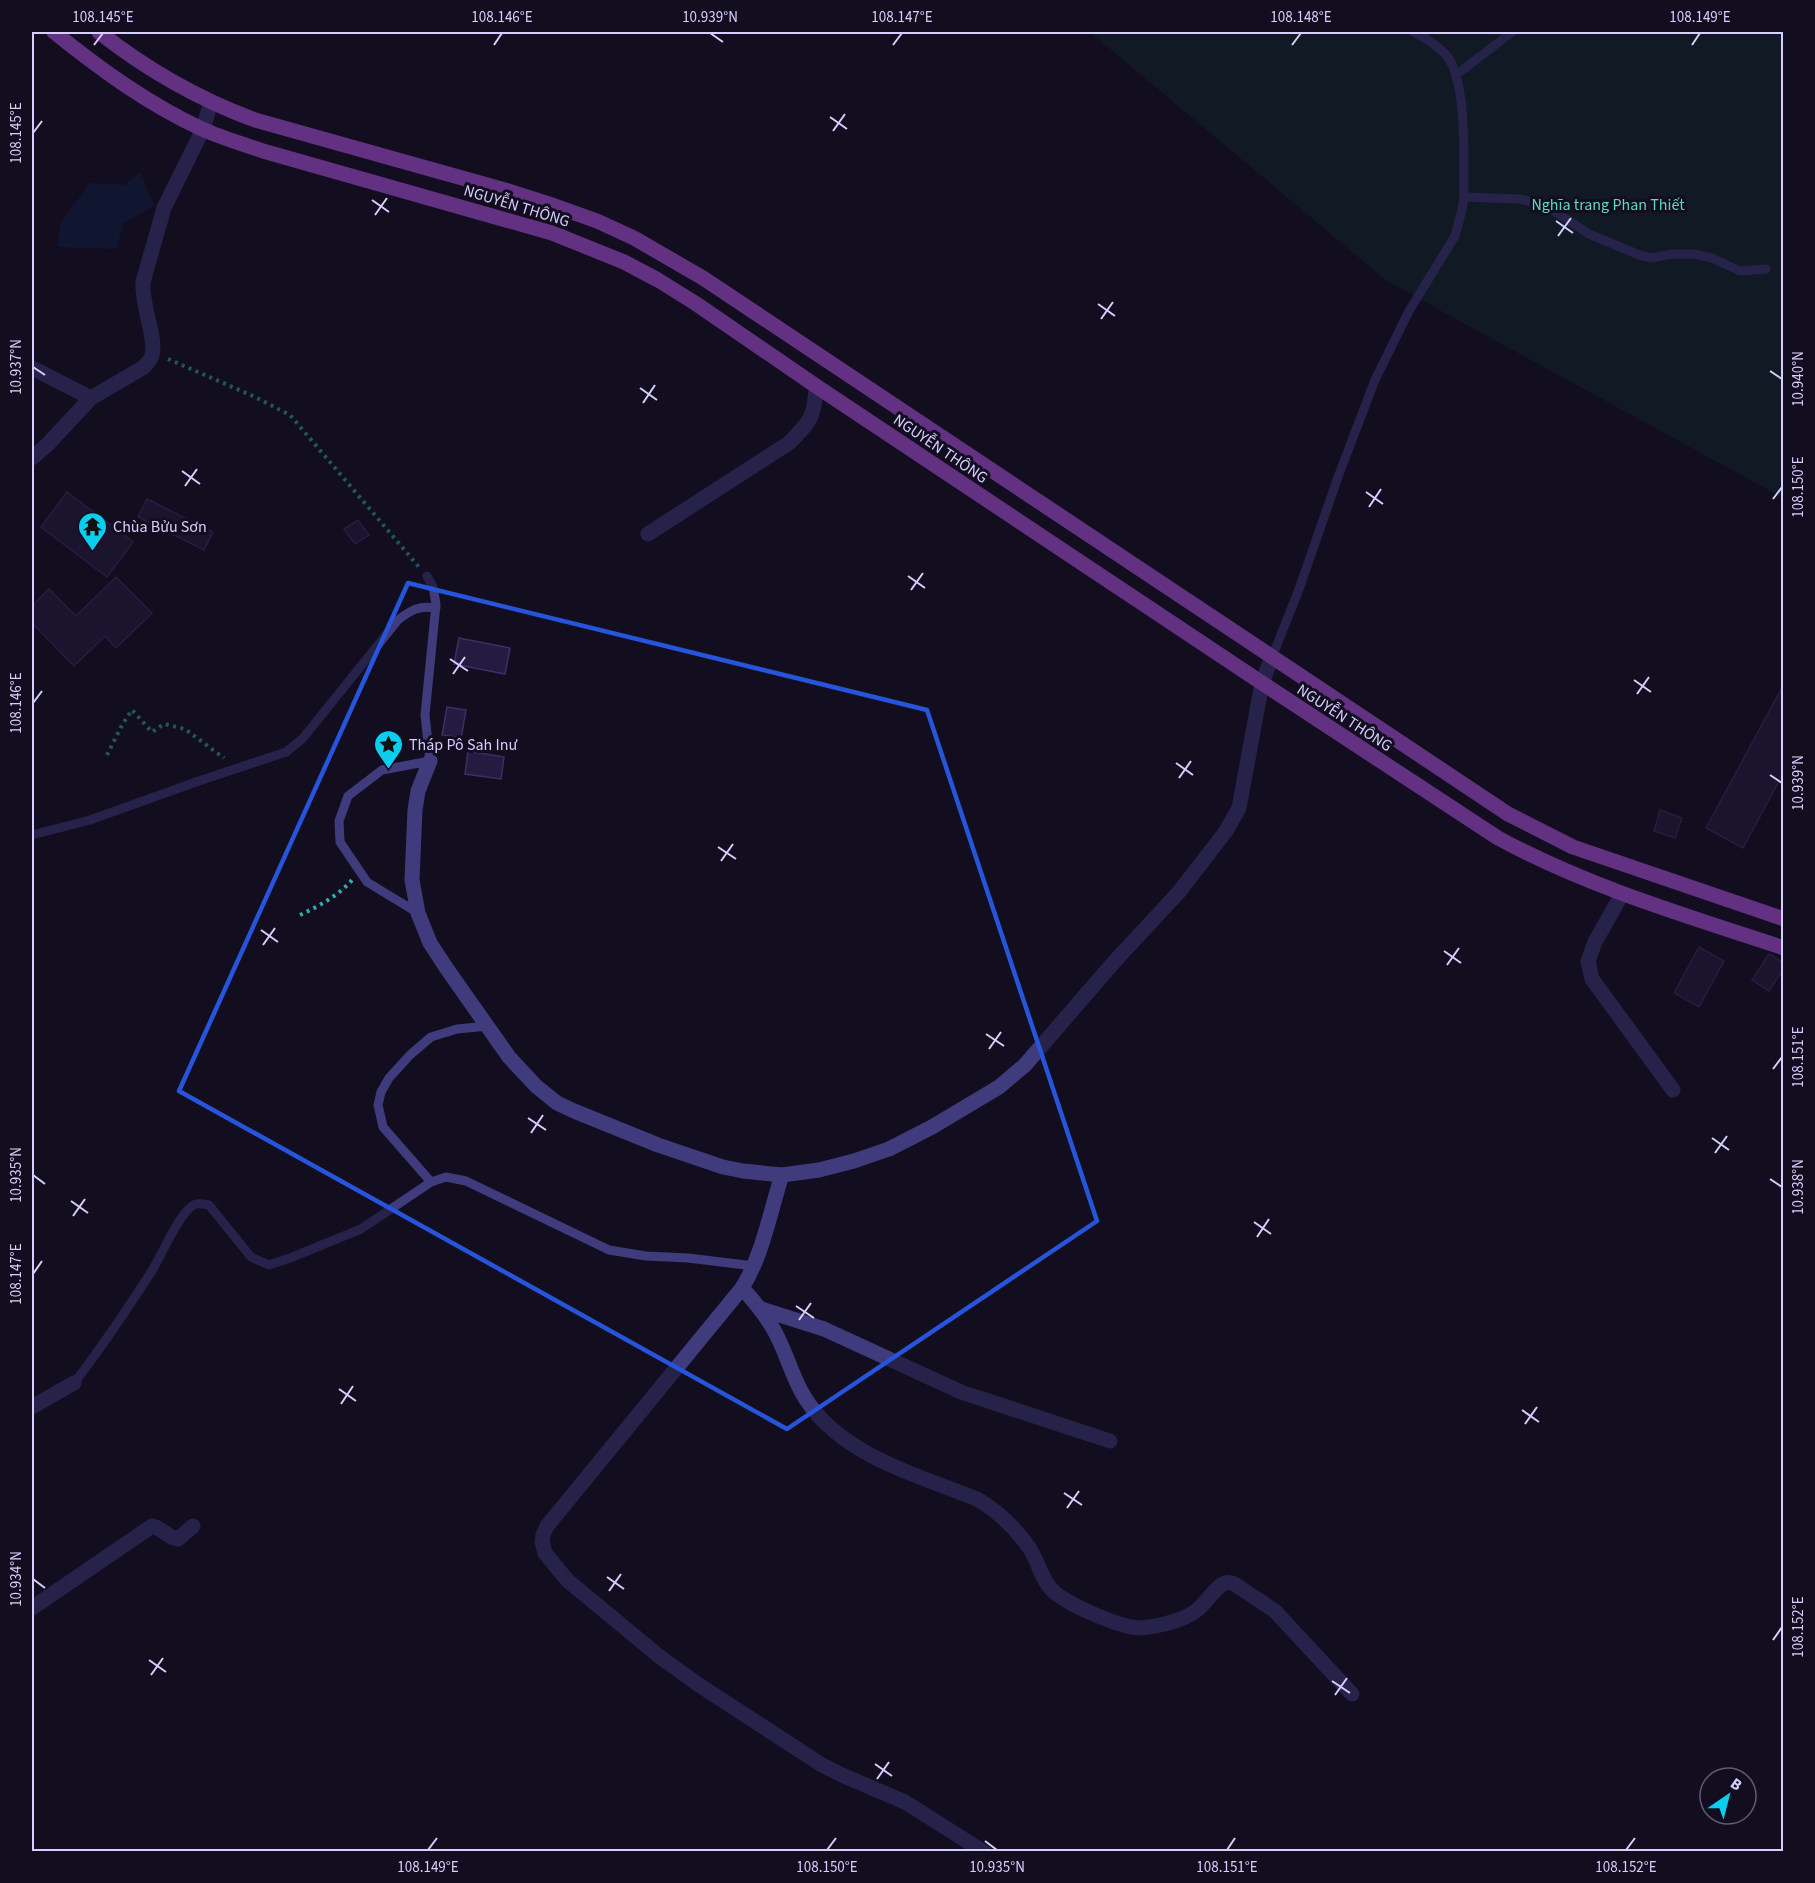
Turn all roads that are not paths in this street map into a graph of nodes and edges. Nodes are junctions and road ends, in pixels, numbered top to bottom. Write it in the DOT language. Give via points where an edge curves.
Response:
graph roads {
  1 [pos="54,32"];
  2 [pos="99,32"];
  3 [pos="1414,32"];
  4 [pos="1512,32"];
  5 [pos="1456,75"];
  6 [pos="211,102"];
  7 [pos="202,129"];
  8 [pos="1464,197"];
  9 [pos="1766,269"];
  10 [pos="32,368"];
  11 [pos="816,386"];
  12 [pos="91,398"];
  13 [pos="32,458"];
  14 [pos="648,534"];
  15 [pos="427,576"];
  16 [pos="436,608"];
  17 [pos="1272,657"];
  18 [pos="1262,683"];
  19 [pos="430,760"];
  20 [pos="32,835"];
  21 [pos="1622,894"];
  22 [pos="418,913"];
  23 [pos="1784,919"];
  24 [pos="1784,948"];
  25 [pos="488,1026"];
  26 [pos="1673,1090"];
  27 [pos="782,1175"];
  28 [pos="431,1182"];
  29 [pos="754,1266"];
  30 [pos="742,1288"];
  31 [pos="761,1309"];
  32 [pos="74,1383"];
  33 [pos="32,1407"];
  34 [pos="1110,1441"];
  35 [pos="193,1526"];
  36 [pos="32,1608"];
  37 [pos="1352,1694"];
  38 [pos="984,1851"];
  1 -- 7 [label="main road, NGUYỄN THÔNG" via="121,83"];
  2 -- 6 [label="main road, NGUYỄN THÔNG" via="176,85"];
  3 -- 5 [label="lane" via="1446,55"];
  4 -- 5 [label="lane"];
  5 -- 8 [label="lane" via="1462,103"];
  6 -- 7 [label="street"];
  6 -- 17 [label="main road, NGUYỄN THÔNG" via="255,120 555,206 634,238 723,291"];
  7 -- 11 [label="main road, NGUYỄN THÔNG" via="263,151 504,218 589,246 667,286"];
  7 -- 12 [label="street" via="164,208 143,282 153,352 144,367"];
  8 -- 9 [label="lane" via="1536,203 1589,234 1642,256 1694,254 1740,271"];
  8 -- 17 [label="lane" via="1455,236 1409,311 1375,380"];
  10 -- 12 [label="street"];
  11 -- 14 [label="street" via="815,406 807,424 789,443"];
  11 -- 18 [label="main road, NGUYỄN THÔNG"];
  12 -- 13 [label="street"];
  15 -- 16 [label="lane" via="434,587"];
  16 -- 19 [label="lane" via="424,715"];
  16 -- 20 [label="lane" via="412,609 398,620 323,715 286,752 90,820"];
  17 -- 18 [label="street"];
  17 -- 23 [label="main road, NGUYỄN THÔNG" via="1508,814 1543,833 1573,847"];
  18 -- 21 [label="main road, NGUYỄN THÔNG" via="1498,838"];
  18 -- 27 [label="street" via="1242,796 1226,831 1179,892 1025,1065 999,1087 889,1149 837,1167"];
  19 -- 22 [label="street" via="415,810 412,880"];
  19 -- 22 [label="lane" via="382,770 348,796 339,821 340,842 367,882"];
  21 -- 24 [label="main road, NGUYỄN THÔNG"];
  21 -- 26 [label="street" via="1588,961 1592,979"];
  22 -- 25 [label="street" via="436,952"];
  25 -- 27 [label="street" via="509,1057 557,1103 723,1167"];
  25 -- 28 [label="lane" via="430,1037 389,1077 381,1092 378,1105 383,1126"];
  27 -- 29 [label="street"];
  28 -- 29 [label="lane" via="446,1177 466,1181 609,1250"];
  28 -- 32 [label="lane" via="361,1229 269,1265 251,1257 209,1205 193,1205"];
  29 -- 30 [label="street"];
  30 -- 31 [label="street"];
  30 -- 38 [label="street" via="547,1526 542,1542 545,1553 573,1586 699,1685 822,1765 905,1802"];
  31 -- 34 [label="street" via="824,1329 961,1392"];
  31 -- 37 [label="street" via="802,1393 824,1420 852,1444 880,1460 987,1505 1028,1545 1047,1585 1059,1596 1098,1616 1139,1627 1187,1617 1230,1582 1275,1611"];
  32 -- 33 [label="street"];
  35 -- 36 [label="street" via="178,1539 152,1526"];
}
